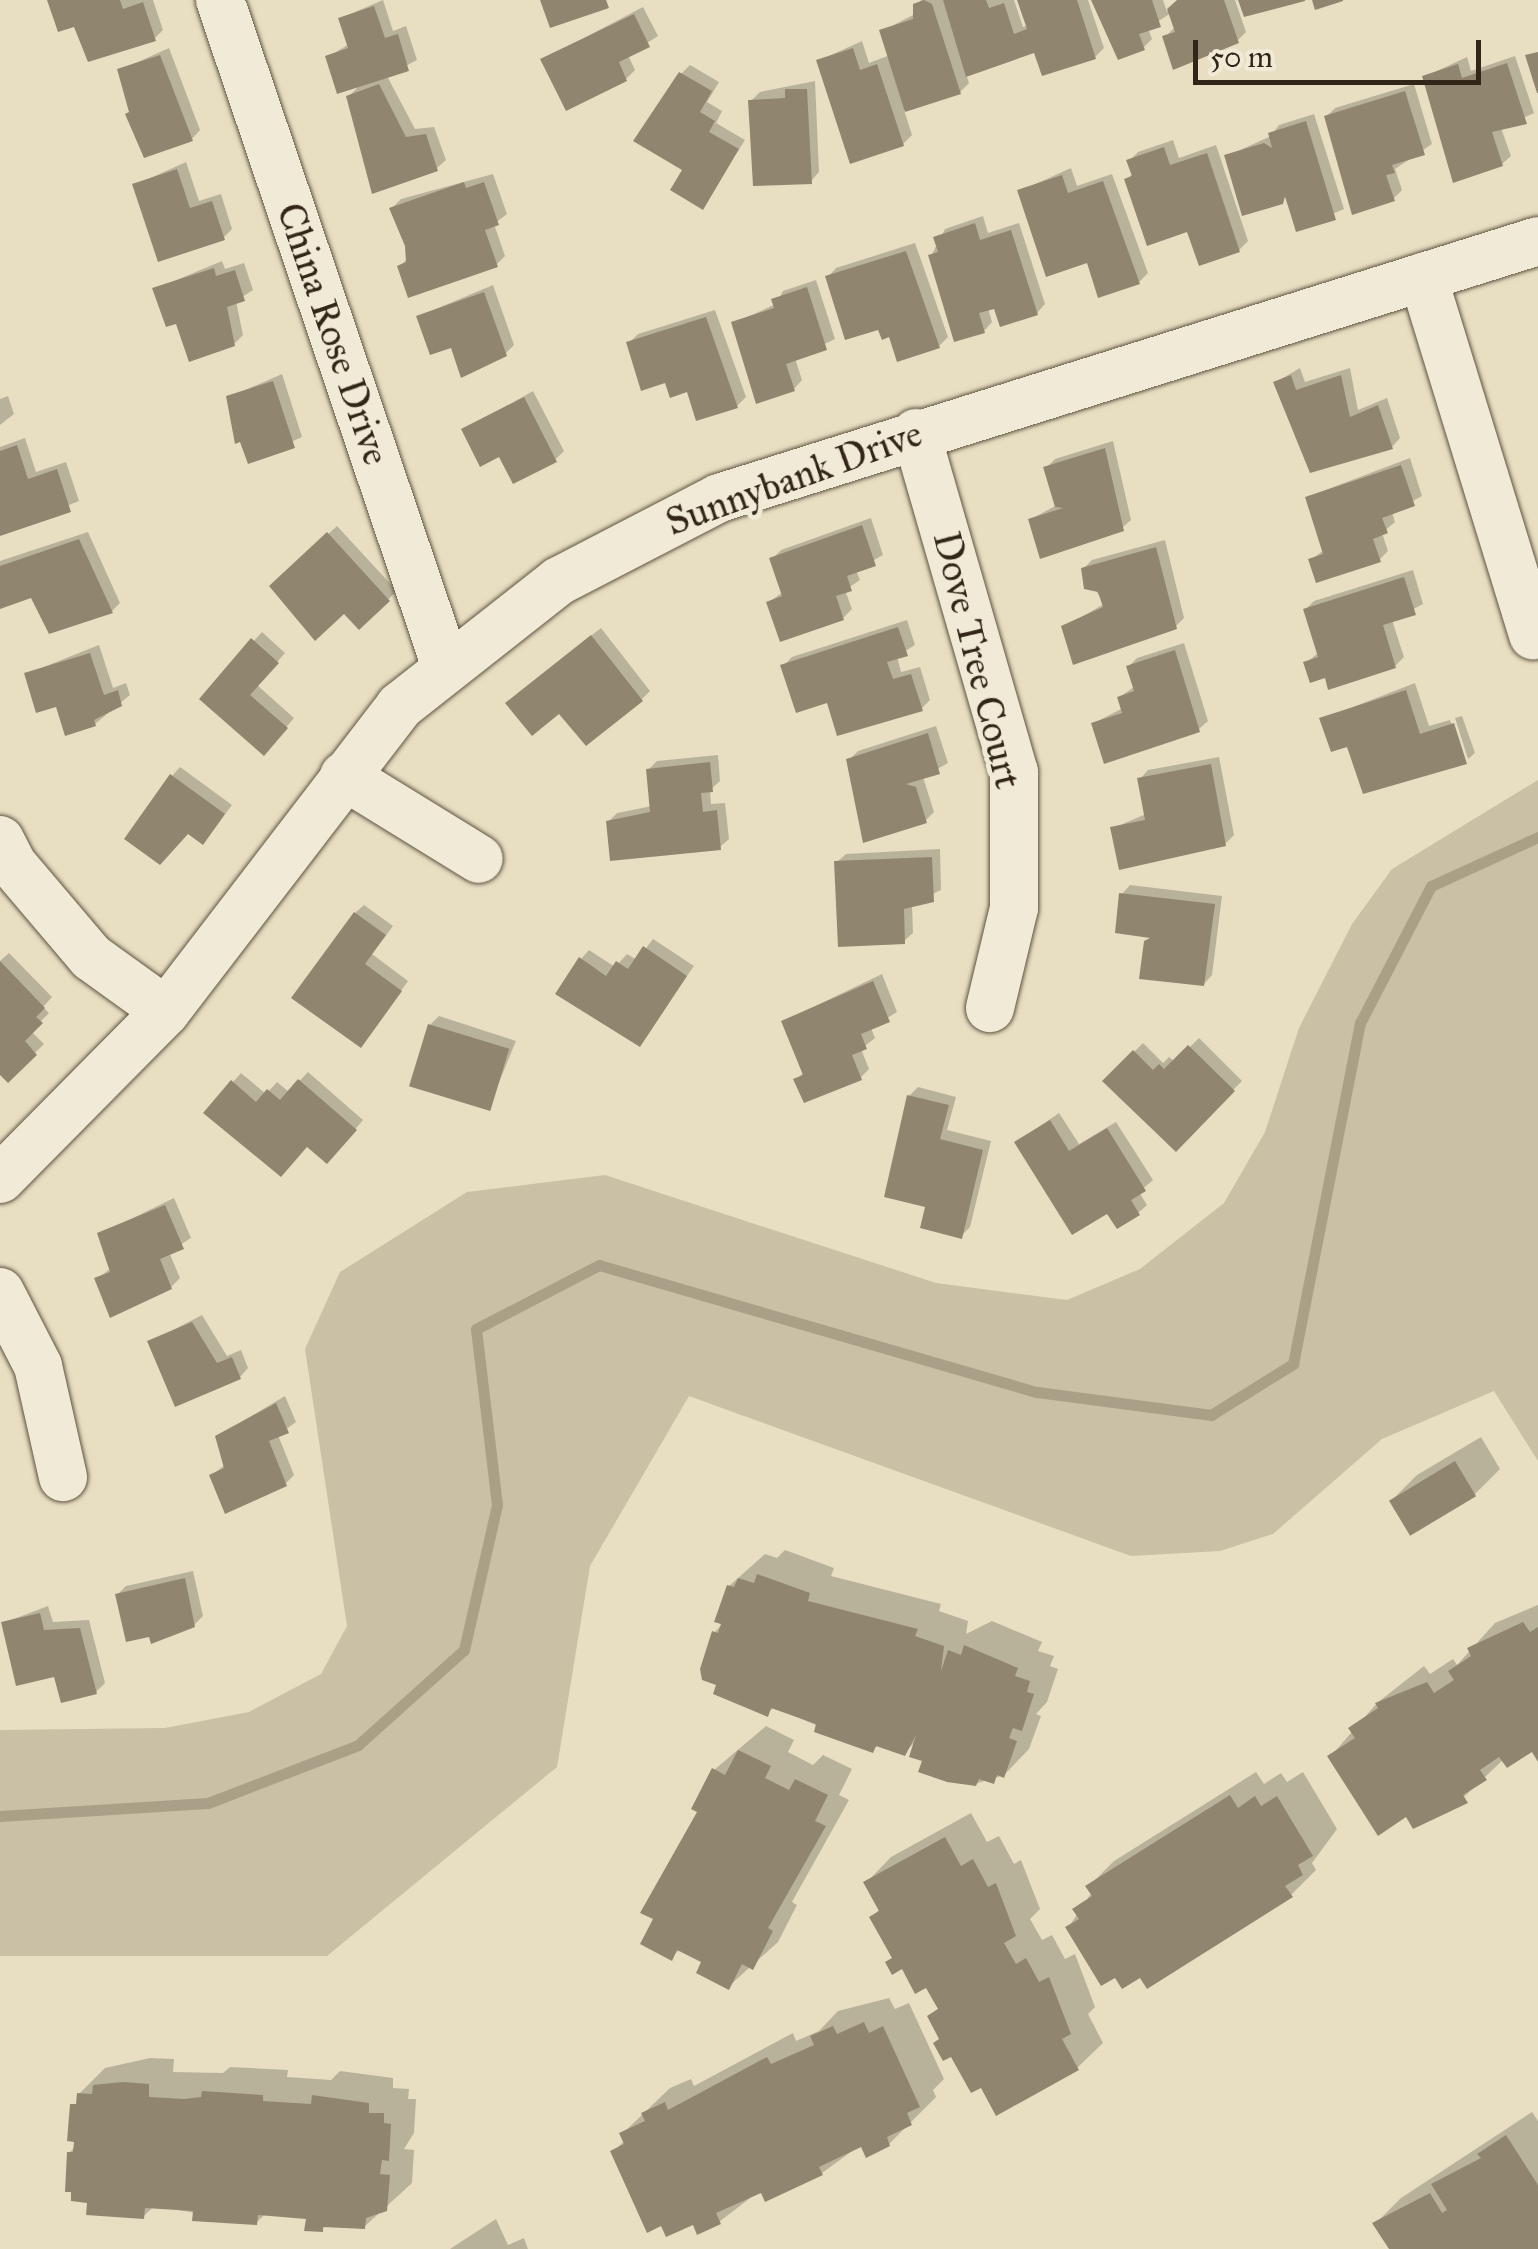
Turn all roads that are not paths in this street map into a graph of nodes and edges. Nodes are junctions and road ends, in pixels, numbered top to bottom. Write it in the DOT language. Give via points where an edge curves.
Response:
graph roads {
  1 [pos="220,0"];
  2 [pos="1538,242"];
  3 [pos="1423,277"];
  4 [pos="916,433"];
  5 [pos="1533,635"];
  6 [pos="446,668"];
  7 [pos="344,776"];
  8 [pos="0,840"];
  9 [pos="479,859"];
  10 [pos="990,1008"];
  11 [pos="166,1011"];
  12 [pos="0,1178"];
  13 [pos="0,1292"];
  14 [pos="63,1477"];
  1 -- 6 [label="street, China Rose Drive"];
  2 -- 3 [label="street, Sunnybank Drive"];
  3 -- 4 [label="street, Sunnybank Drive"];
  3 -- 5 [label="street"];
  4 -- 6 [label="street, Sunnybank Drive" via="719,498 644,532 559,581"];
  4 -- 10 [label="street, Dove Tree Court" via="1014,772 1014,908"];
  6 -- 7 [label="street, Sunnybank Drive" via="400,706"];
  7 -- 9 [label="street"];
  7 -- 11 [label="street, Sunnybank Drive"];
  8 -- 11 [label="street" via="13,865 91,957"];
  11 -- 12 [label="street, Sunnybank Drive"];
  13 -- 14 [label="street" via="38,1366"];
}
